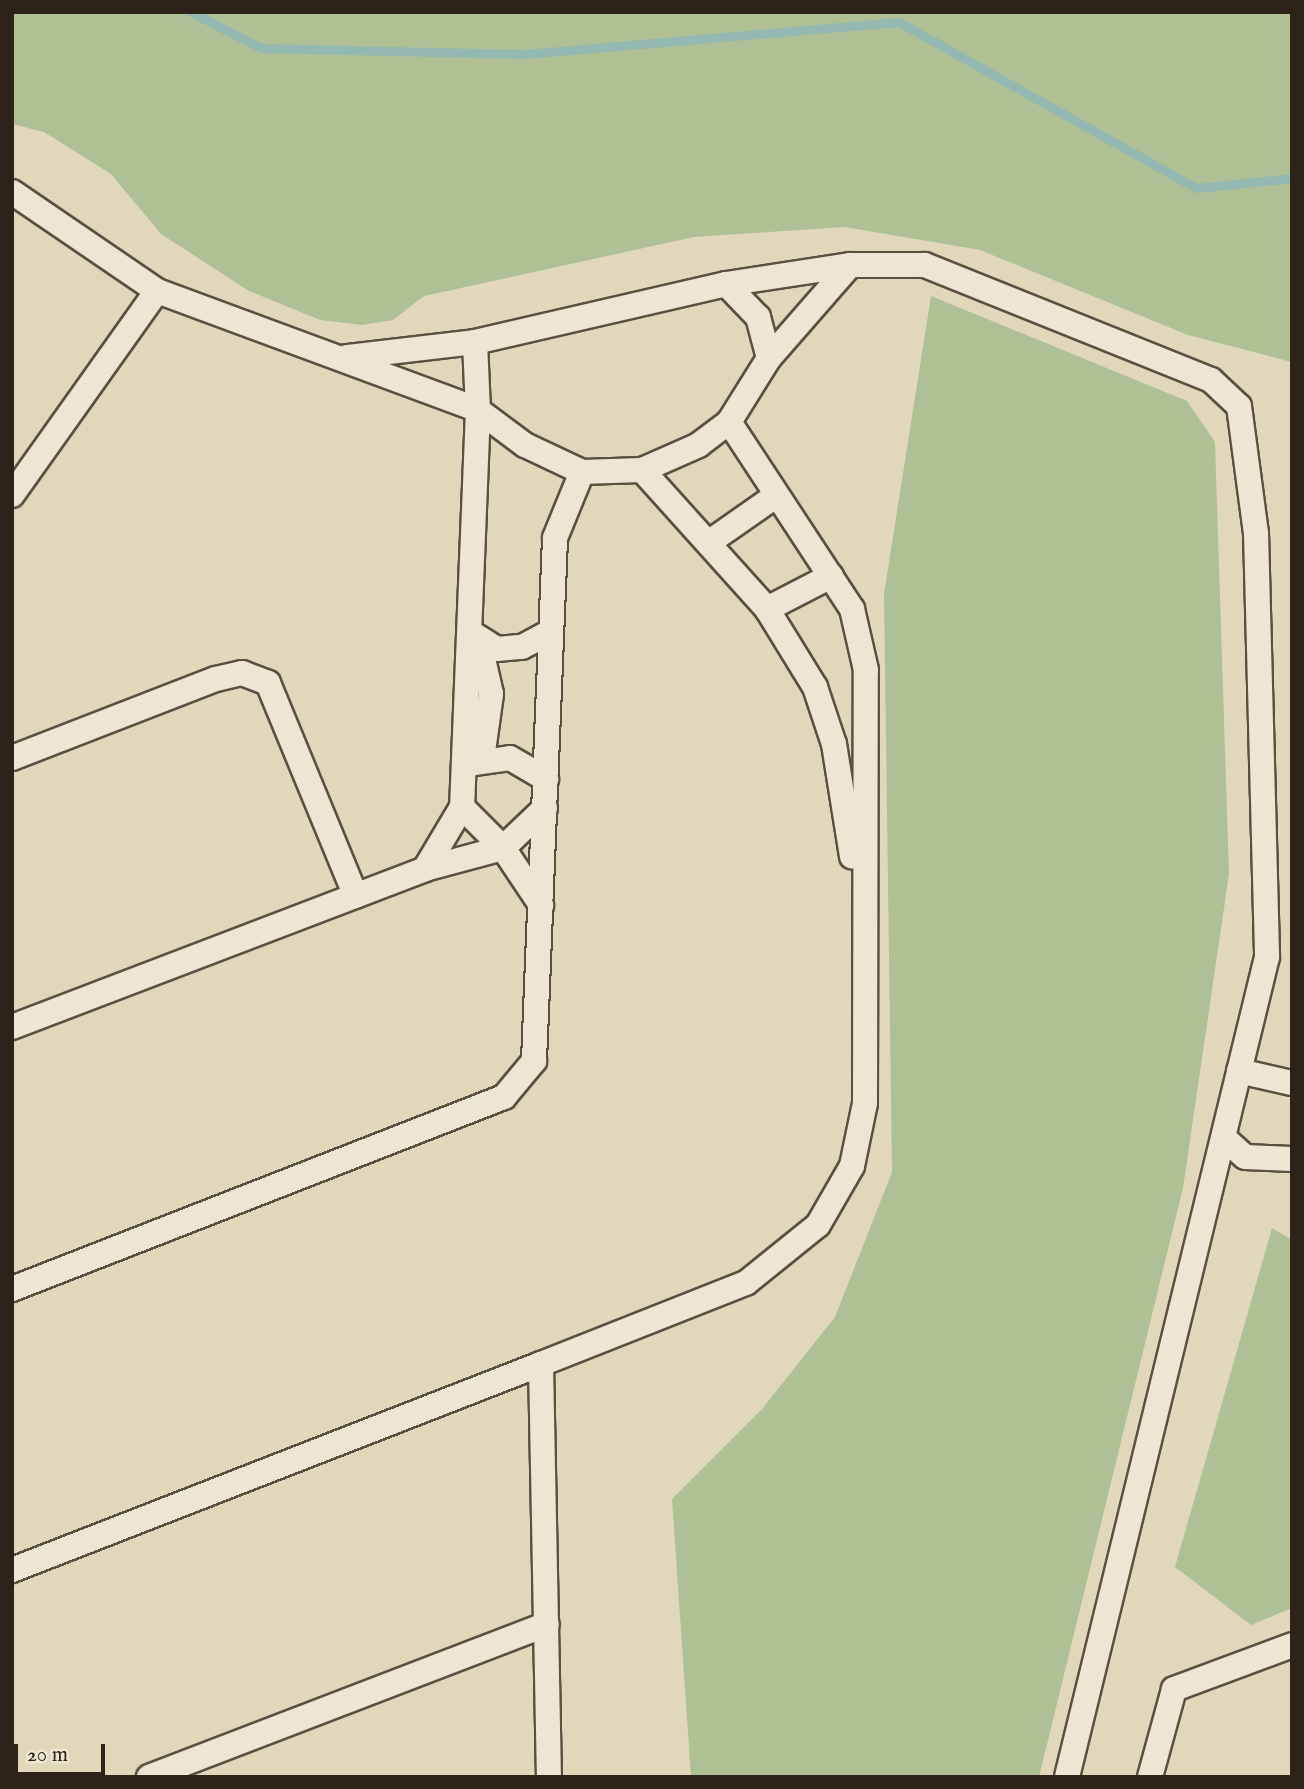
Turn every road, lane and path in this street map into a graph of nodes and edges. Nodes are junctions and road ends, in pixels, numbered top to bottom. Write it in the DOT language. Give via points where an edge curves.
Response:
graph roads {
  1 [pos="12,192"];
  2 [pos="850,265"];
  3 [pos="726,284"];
  4 [pos="157,291"];
  5 [pos="475,342"];
  6 [pos="343,358"];
  7 [pos="769,358"];
  8 [pos="478,410"];
  9 [pos="729,422"];
  10 [pos="642,470"];
  11 [pos="582,472"];
  12 [pos="12,495"];
  13 [pos="774,497"];
  14 [pos="710,541"];
  15 [pos="831,576"];
  16 [pos="767,609"];
  17 [pos="548,633"];
  18 [pos="473,634"];
  19 [pos="12,758"];
  20 [pos="472,763"];
  21 [pos="546,779"];
  22 [pos="461,807"];
  23 [pos="545,808"];
  24 [pos="503,848"];
  25 [pos="425,869"];
  26 [pos="356,896"];
  27 [pos="541,905"];
  28 [pos="864,954"];
  29 [pos="12,1027"];
  30 [pos="1239,1071"];
  31 [pos="1290,1084"];
  32 [pos="1224,1138"];
  33 [pos="1285,1155"];
  34 [pos="12,1289"];
  35 [pos="541,1364"];
  36 [pos="12,1570"];
  37 [pos="547,1624"];
  38 [pos="1292,1645"];
  39 [pos="149,1777"];
  40 [pos="549,1777"];
  41 [pos="1067,1777"];
  42 [pos="1150,1777"];
  1 -- 4 [label="street"];
  2 -- 3 [label="street"];
  2 -- 7 [label="street"];
  2 -- 30 [label="street" via="925,265 1211,380 1239,406 1256,533 1267,957"];
  3 -- 5 [label="street"];
  3 -- 7 [label="street" via="758,317"];
  4 -- 6 [label="street"];
  4 -- 12 [label="street"];
  5 -- 6 [label="street"];
  5 -- 8 [label="street"];
  6 -- 8 [label="street"];
  7 -- 9 [label="street"];
  8 -- 11 [label="street" via="525,445"];
  8 -- 18 [label="street"];
  9 -- 10 [label="street" via="699,445"];
  9 -- 13 [label="street"];
  10 -- 11 [label="street"];
  10 -- 14 [label="street"];
  11 -- 17 [label="street" via="555,538"];
  13 -- 14 [label="street"];
  13 -- 15 [label="street"];
  14 -- 16 [label="street"];
  15 -- 16 [label="street"];
  15 -- 28 [label="street" via="852,609 866,670"];
  16 -- 28 [label="street" via="815,687 834,744"];
  17 -- 18 [label="street" via="522,647 497,649"];
  17 -- 21 [label="street"];
  18 -- 20 [label="street"];
  19 -- 26 [label="street" via="216,679 242,673 268,683"];
  20 -- 21 [label="street" via="509,758"];
  20 -- 22 [label="street"];
  21 -- 23 [label="street"];
  22 -- 24 [label="street"];
  22 -- 25 [label="street"];
  23 -- 24 [label="street"];
  23 -- 27 [label="street"];
  24 -- 25 [label="street"];
  24 -- 27 [label="street"];
  25 -- 26 [label="street"];
  26 -- 29 [label="street"];
  27 -- 34 [label="street" via="534,1061 504,1097"];
  28 -- 35 [label="street" via="865,1103 852,1166 818,1225 746,1283"];
  30 -- 31 [label="street"];
  30 -- 32 [label="street"];
  32 -- 33 [label="street" via="1245,1157"];
  32 -- 41 [label="street"];
  35 -- 36 [label="street"];
  35 -- 37 [label="street"];
  37 -- 39 [label="street"];
  37 -- 40 [label="street"];
  38 -- 42 [label="street" via="1174,1689"];
}
